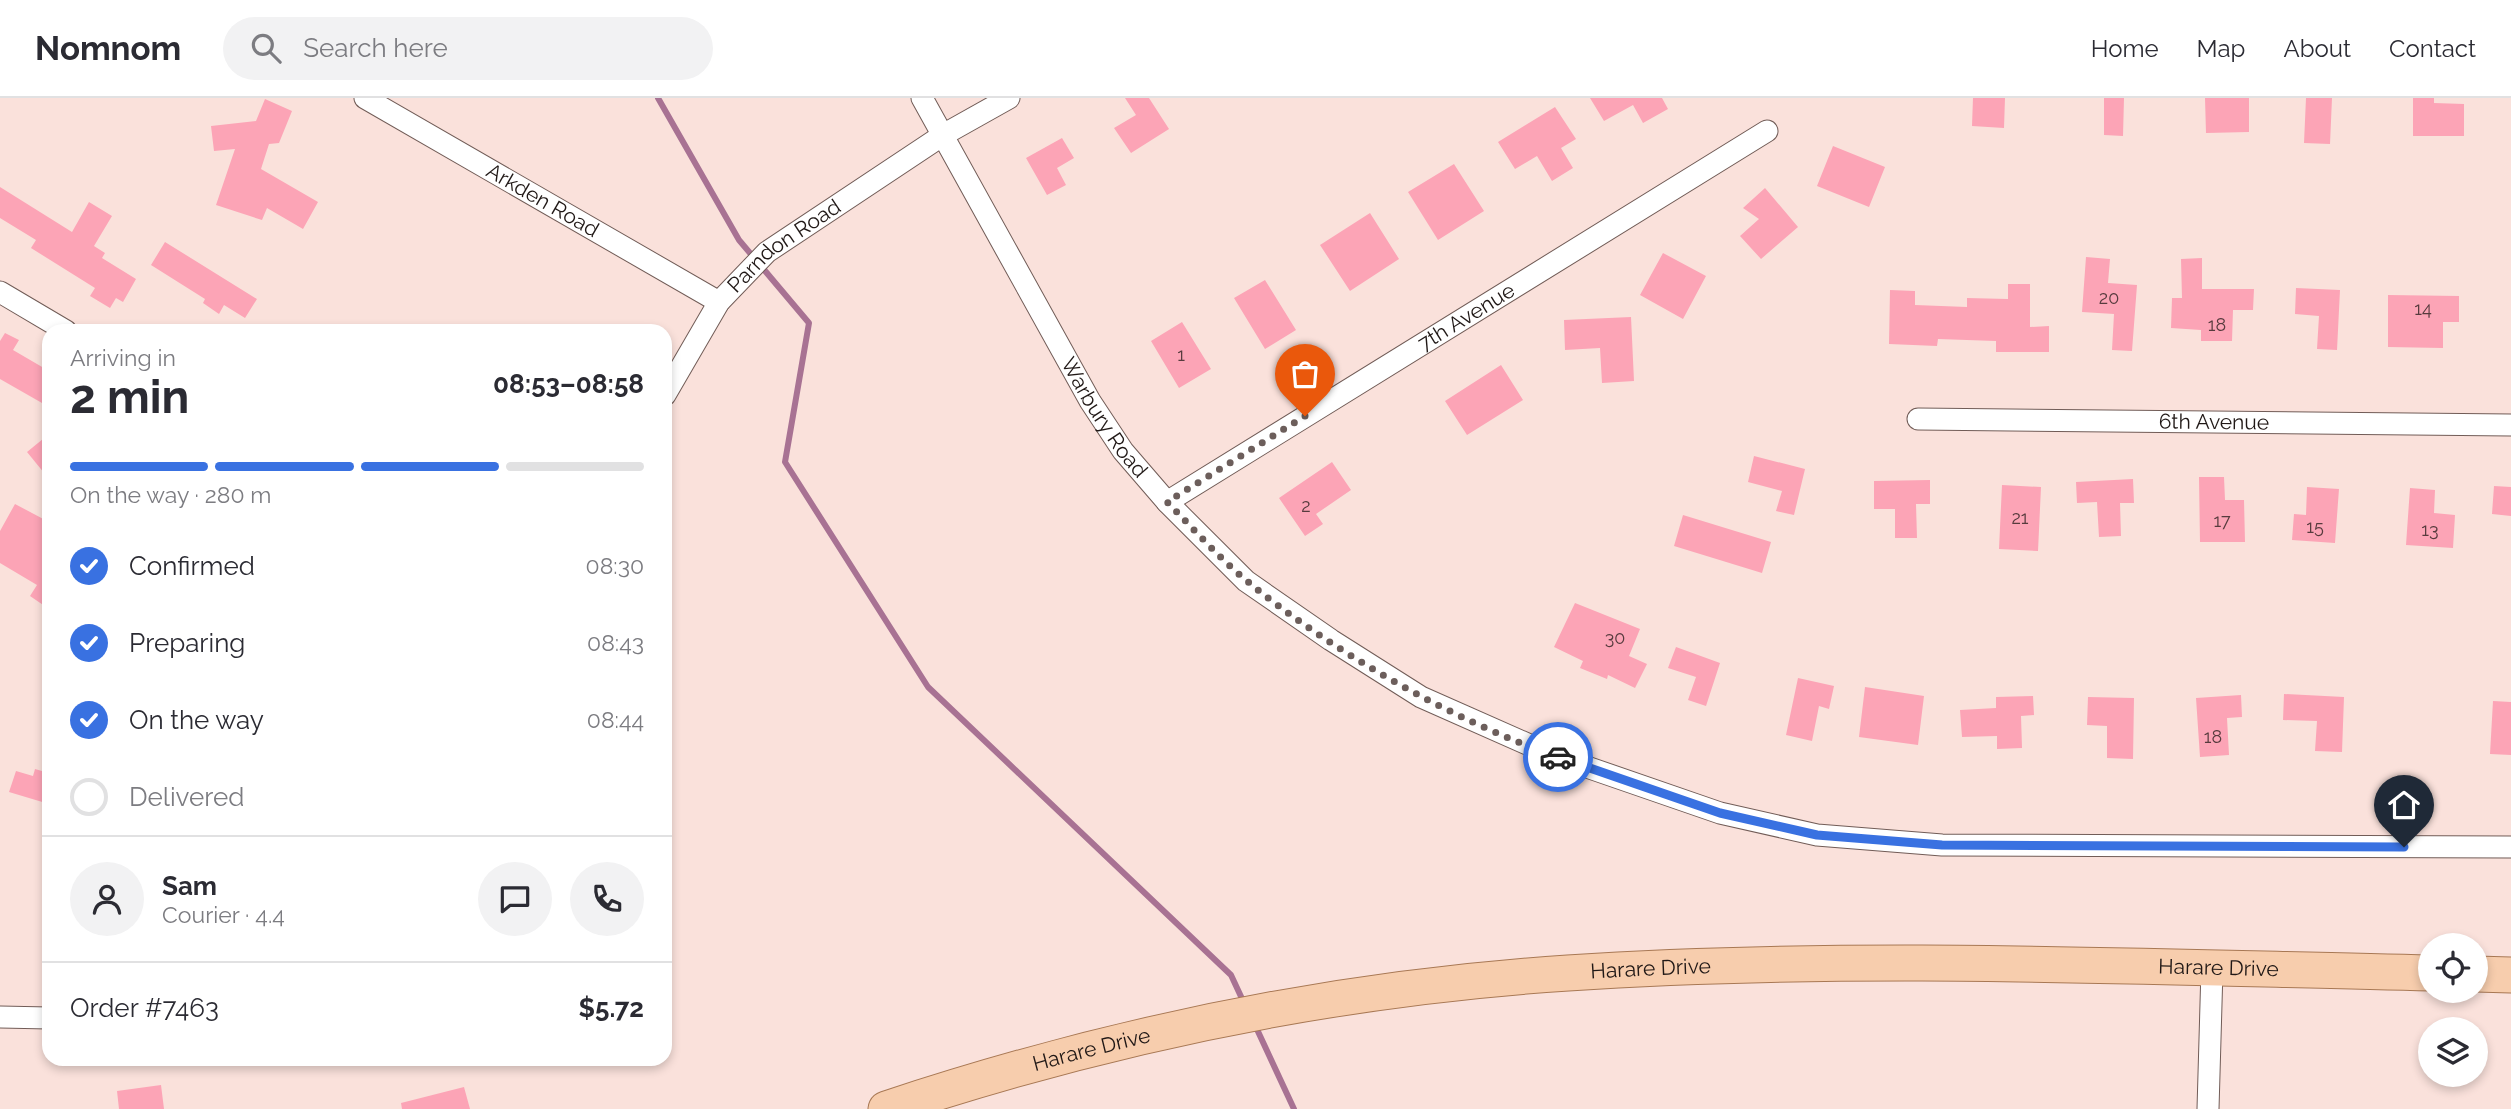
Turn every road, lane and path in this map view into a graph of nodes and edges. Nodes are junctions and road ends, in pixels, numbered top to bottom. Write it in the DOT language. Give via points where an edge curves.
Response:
graph roads {
  1 [pos="365,98"];
  2 [pos="922,98"];
  3 [pos="1009,98"];
  4 [pos="1767,131"];
  5 [pos="943,135"];
  6 [pos="0,292"];
  7 [pos="719,302"];
  8 [pos="54,324"];
  9 [pos="672,383"];
  10 [pos="1918,419"];
  11 [pos="2511,425"];
  12 [pos="1167,502"];
  13 [pos="2511,847"];
  14 [pos="2212,969"];
  15 [pos="2418,973"];
  16 [pos="2488,974"];
  17 [pos="2511,975"];
  18 [pos="0,1017"];
  19 [pos="42,1017"];
  20 [pos="886,1109"];
  21 [pos="2208,1109"];
  1 -- 7 [label="street, Arkden Road"];
  2 -- 5 [label="street, Warbury Road"];
  3 -- 5 [label="street, Parndon Road"];
  4 -- 12 [label="street, 7th Avenue"];
  5 -- 7 [label="street, Parndon Road" via="767,252"];
  5 -- 12 [label="street, Warbury Road" via="1090,401 1123,451"];
  6 -- 8 [label="street"];
  7 -- 9 [label="street, Parndon Road"];
  10 -- 11 [label="street, 6th Avenue"];
  12 -- 13 [label="street, Warbury Road" via="1246,580 1421,697 1552,755 1720,813 1817,835 1942,845"];
  14 -- 15 [label="main road, Harare Drive"];
  14 -- 20 [label="main road, Harare Drive" via="1890,965 1580,972 1464,983 1280,1009 1106,1043"];
  14 -- 21 [label="street"];
  16 -- 17 [label="main road"];
  18 -- 19 [label="street"];
}
